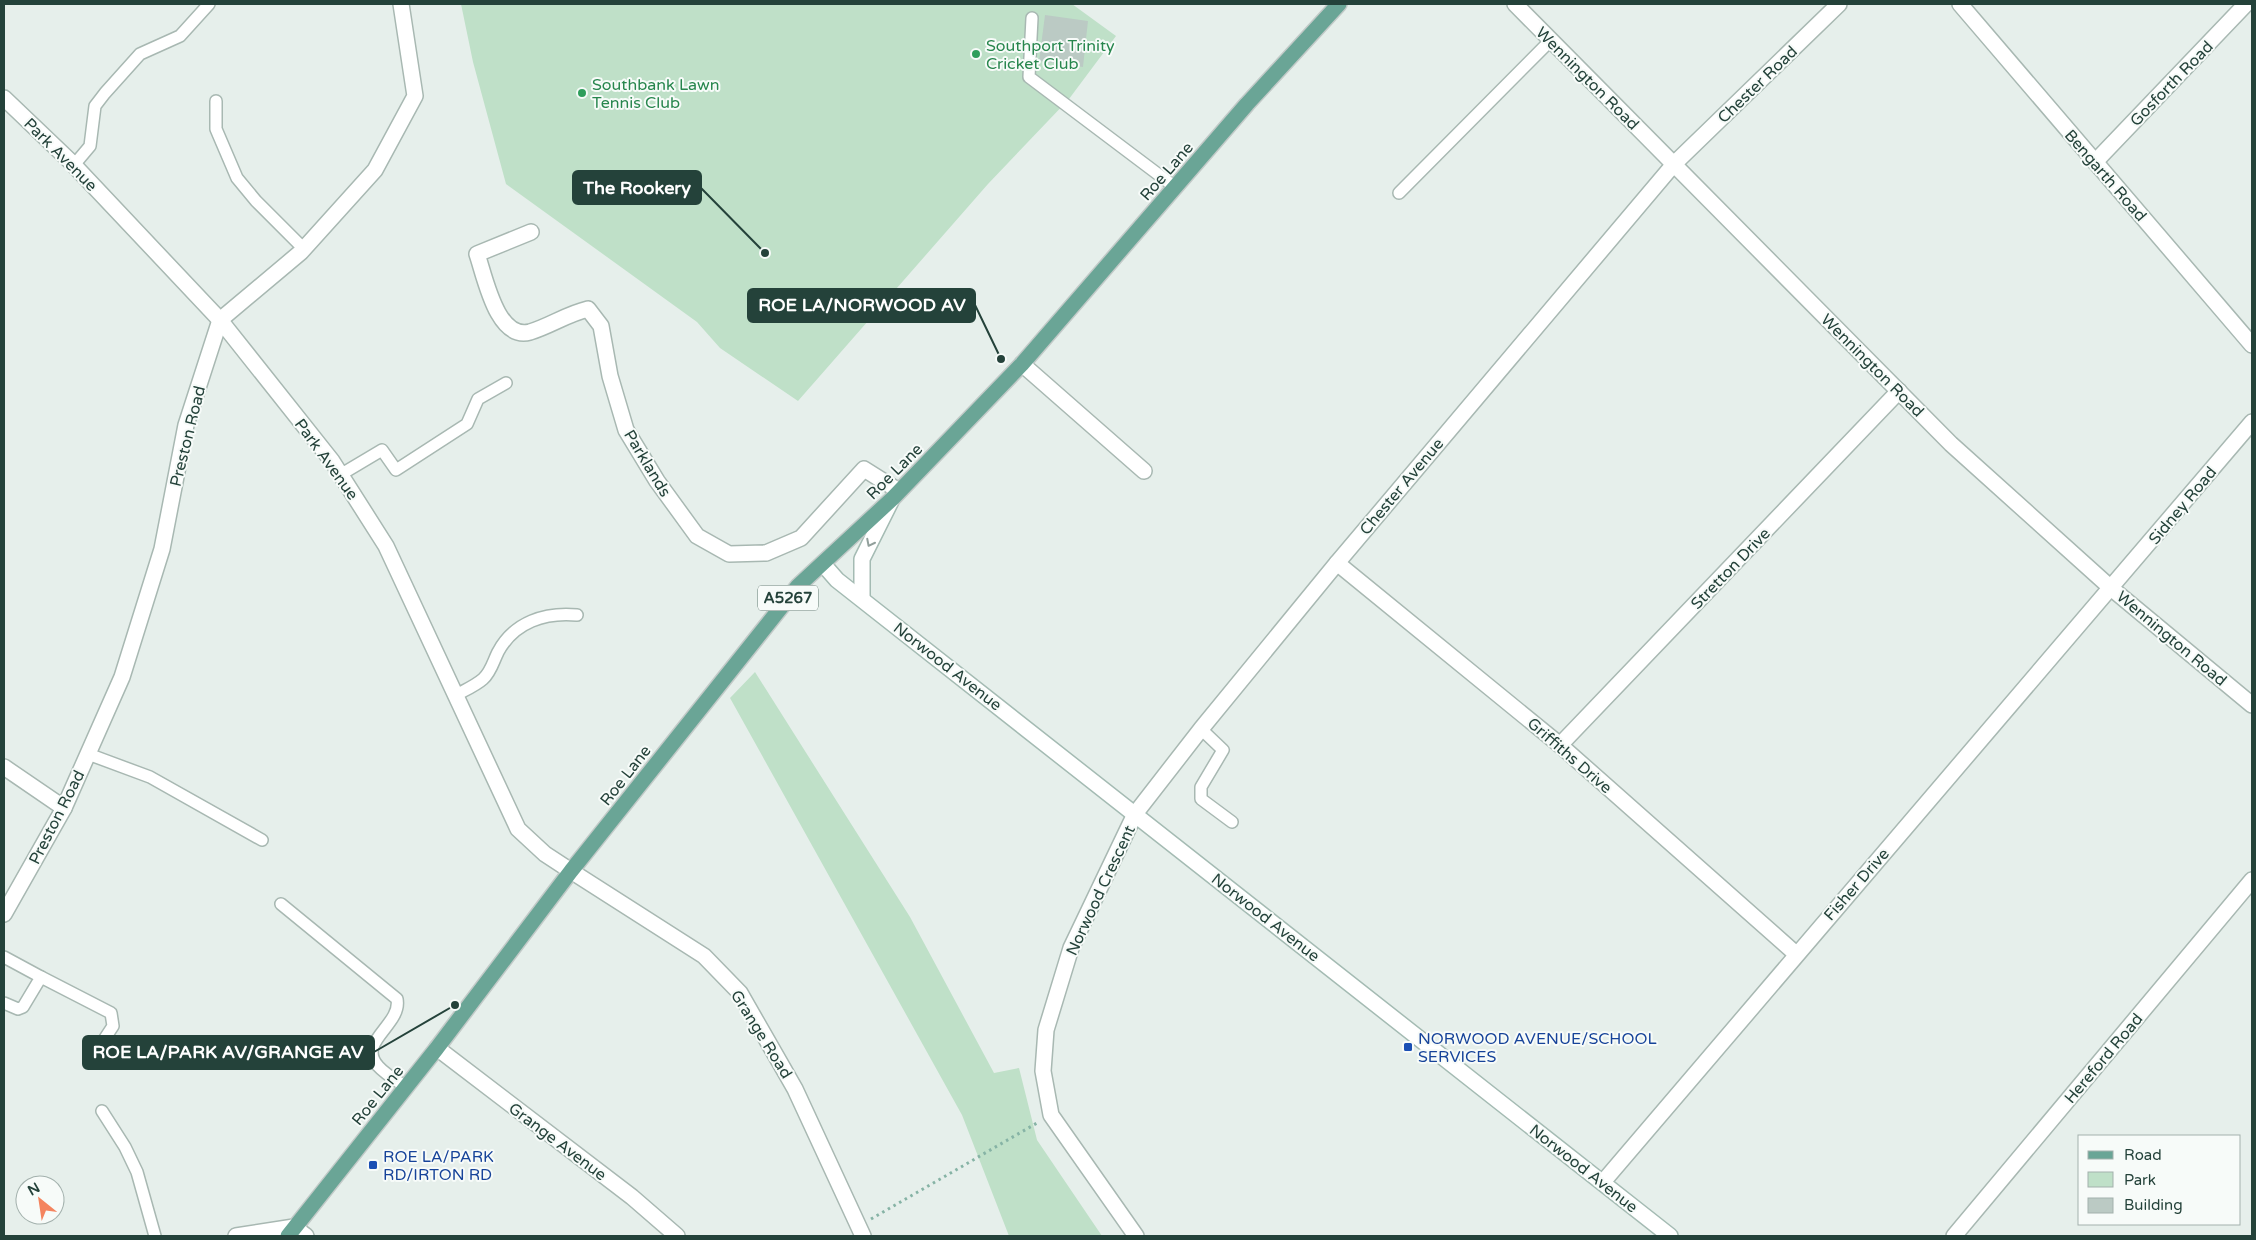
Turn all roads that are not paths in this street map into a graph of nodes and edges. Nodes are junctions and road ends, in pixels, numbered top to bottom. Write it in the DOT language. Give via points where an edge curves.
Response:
graph roads {
  1 [pos="209,4"];
  2 [pos="401,4"];
  3 [pos="1339,4"];
  4 [pos="1515,4"];
  5 [pos="1839,4"];
  6 [pos="1960,4"];
  7 [pos="2246,4"];
  8 [pos="1032,18"];
  9 [pos="1551,40"];
  10 [pos="4,98"];
  11 [pos="216,101"];
  12 [pos="2095,162"];
  13 [pos="1674,164"];
  14 [pos="74,165"];
  15 [pos="1176,187"];
  16 [pos="1399,193"];
  17 [pos="531,232"];
  18 [pos="304,249"];
  19 [pos="220,320"];
  20 [pos="2252,345"];
  21 [pos="1022,364"];
  22 [pos="506,383"];
  23 [pos="1899,391"];
  24 [pos="2252,422"];
  25 [pos="1144,471"];
  26 [pos="340,475"];
  27 [pos="895,495"];
  28 [pos="1337,563"];
  29 [pos="823,564"];
  30 [pos="2111,588"];
  31 [pos="862,598"];
  32 [pos="577,615"];
  33 [pos="456,695"];
  34 [pos="2252,704"];
  35 [pos="1201,729"];
  36 [pos="1560,745"];
  37 [pos="88,754"];
  38 [pos="4,767"];
  39 [pos="64,808"];
  40 [pos="1135,814"];
  41 [pos="1232,822"];
  42 [pos="262,840"];
  43 [pos="571,871"];
  44 [pos="2252,880"];
  45 [pos="280,904"];
  46 [pos="4,914"];
  47 [pos="1796,954"];
  48 [pos="4,958"];
  49 [pos="41,977"];
  50 [pos="4,1003"];
  51 [pos="437,1048"];
  52 [pos="90,1061"];
  53 [pos="406,1088"];
  54 [pos="102,1111"];
  55 [pos="1603,1182"];
  56 [pos="860,1231"];
  57 [pos="296,1233"];
  58 [pos="155,1236"];
  59 [pos="236,1236"];
  60 [pos="677,1236"];
  61 [pos="1136,1236"];
  62 [pos="1670,1236"];
  63 [pos="1954,1236"];
  1 -- 14 [label="lane" via="180,36 140,54 105,93 96,106 90,146"];
  2 -- 18 [label="street" via="415,96 375,170"];
  3 -- 15 [label="main road, Roe Lane / A5267"];
  4 -- 9 [label="street, Wennington Road"];
  5 -- 13 [label="street, Chester Road"];
  6 -- 12 [label="street, Bengarth Road"];
  7 -- 12 [label="street, Gosforth Road"];
  8 -- 15 [label="lane" via="1029,77"];
  9 -- 13 [label="street, Wennington Road"];
  9 -- 16 [label="lane"];
  10 -- 14 [label="street, Park Avenue"];
  11 -- 18 [label="lane" via="216,129 237,178"];
  12 -- 20 [label="street, Bengarth Road"];
  13 -- 23 [label="street, Wennington Road"];
  13 -- 28 [label="street, Chester Avenue"];
  14 -- 19 [label="street, Park Avenue"];
  15 -- 21 [label="main road, Roe Lane / A5267"];
  17 -- 27 [label="street, Parklands" via="477,254 499,318 513,331 529,332 588,309 601,326 610,376 626,430 657,481 697,536 729,554 766,553 802,538 864,469"];
  18 -- 19 [label="street"];
  19 -- 26 [label="street, Park Avenue"];
  19 -- 37 [label="street, Preston Road" via="186,425 162,549 122,677"];
  21 -- 25 [label="street"];
  21 -- 27 [label="main road, Roe Lane / A5267"];
  22 -- 26 [label="lane" via="478,399 467,424 396,470 382,450"];
  23 -- 30 [label="street, Wennington Road" via="1951,444"];
  23 -- 36 [label="street, Stretton Drive"];
  24 -- 30 [label="street, Sidney Road"];
  26 -- 33 [label="street, Park Avenue" via="386,546"];
  27 -- 29 [label="main road, Roe Lane / A5267"];
  27 -- 31 [label="street, one-way" via="862,559"];
  28 -- 35 [label="street, Chester Avenue"];
  28 -- 36 [label="street, Griffiths Drive"];
  29 -- 31 [label="street, Norwood Avenue" via="837,580"];
  29 -- 43 [label="main road, Roe Lane / A5267" via="798,586"];
  30 -- 34 [label="street, Wennington Road"];
  30 -- 47 [label="street, Fisher Drive"];
  31 -- 40 [label="street, Norwood Avenue"];
  32 -- 33 [label="lane" via="559,613 542,616 525,625 507,638 483,679"];
  33 -- 43 [label="street, Park Avenue" via="518,829 545,854"];
  35 -- 40 [label="street, Chester Avenue"];
  35 -- 41 [label="lane" via="1223,750 1200,787 1201,799"];
  36 -- 47 [label="street, Griffiths Drive"];
  37 -- 39 [label="street, Preston Road"];
  37 -- 42 [label="lane" via="150,777"];
  38 -- 39 [label="street"];
  39 -- 46 [label="street, Preston Road"];
  40 -- 55 [label="street, Norwood Avenue"];
  40 -- 61 [label="street, Norwood Crescent" via="1071,948 1046,1030 1043,1071 1051,1115"];
  43 -- 51 [label="main road, Roe Lane / A5267"];
  43 -- 56 [label="street, Grange Road" via="704,956 740,993 796,1089"];
  44 -- 63 [label="street, Hereford Road"];
  45 -- 53 [label="lane" via="397,999 395,1016 370,1053 379,1068"];
  47 -- 55 [label="street, Fisher Drive"];
  48 -- 49 [label="lane"];
  49 -- 50 [label="lane" via="23,1007 13,1008"];
  49 -- 52 [label="lane" via="111,1013 113,1026"];
  51 -- 53 [label="main road, Roe Lane / A5267"];
  51 -- 60 [label="street, Grange Avenue" via="632,1197"];
  53 -- 57 [label="main road, Roe Lane / A5267"];
  54 -- 58 [label="lane" via="133,1164"];
  55 -- 62 [label="street, Norwood Avenue"];
  57 -- 59 [label="street"];
}
